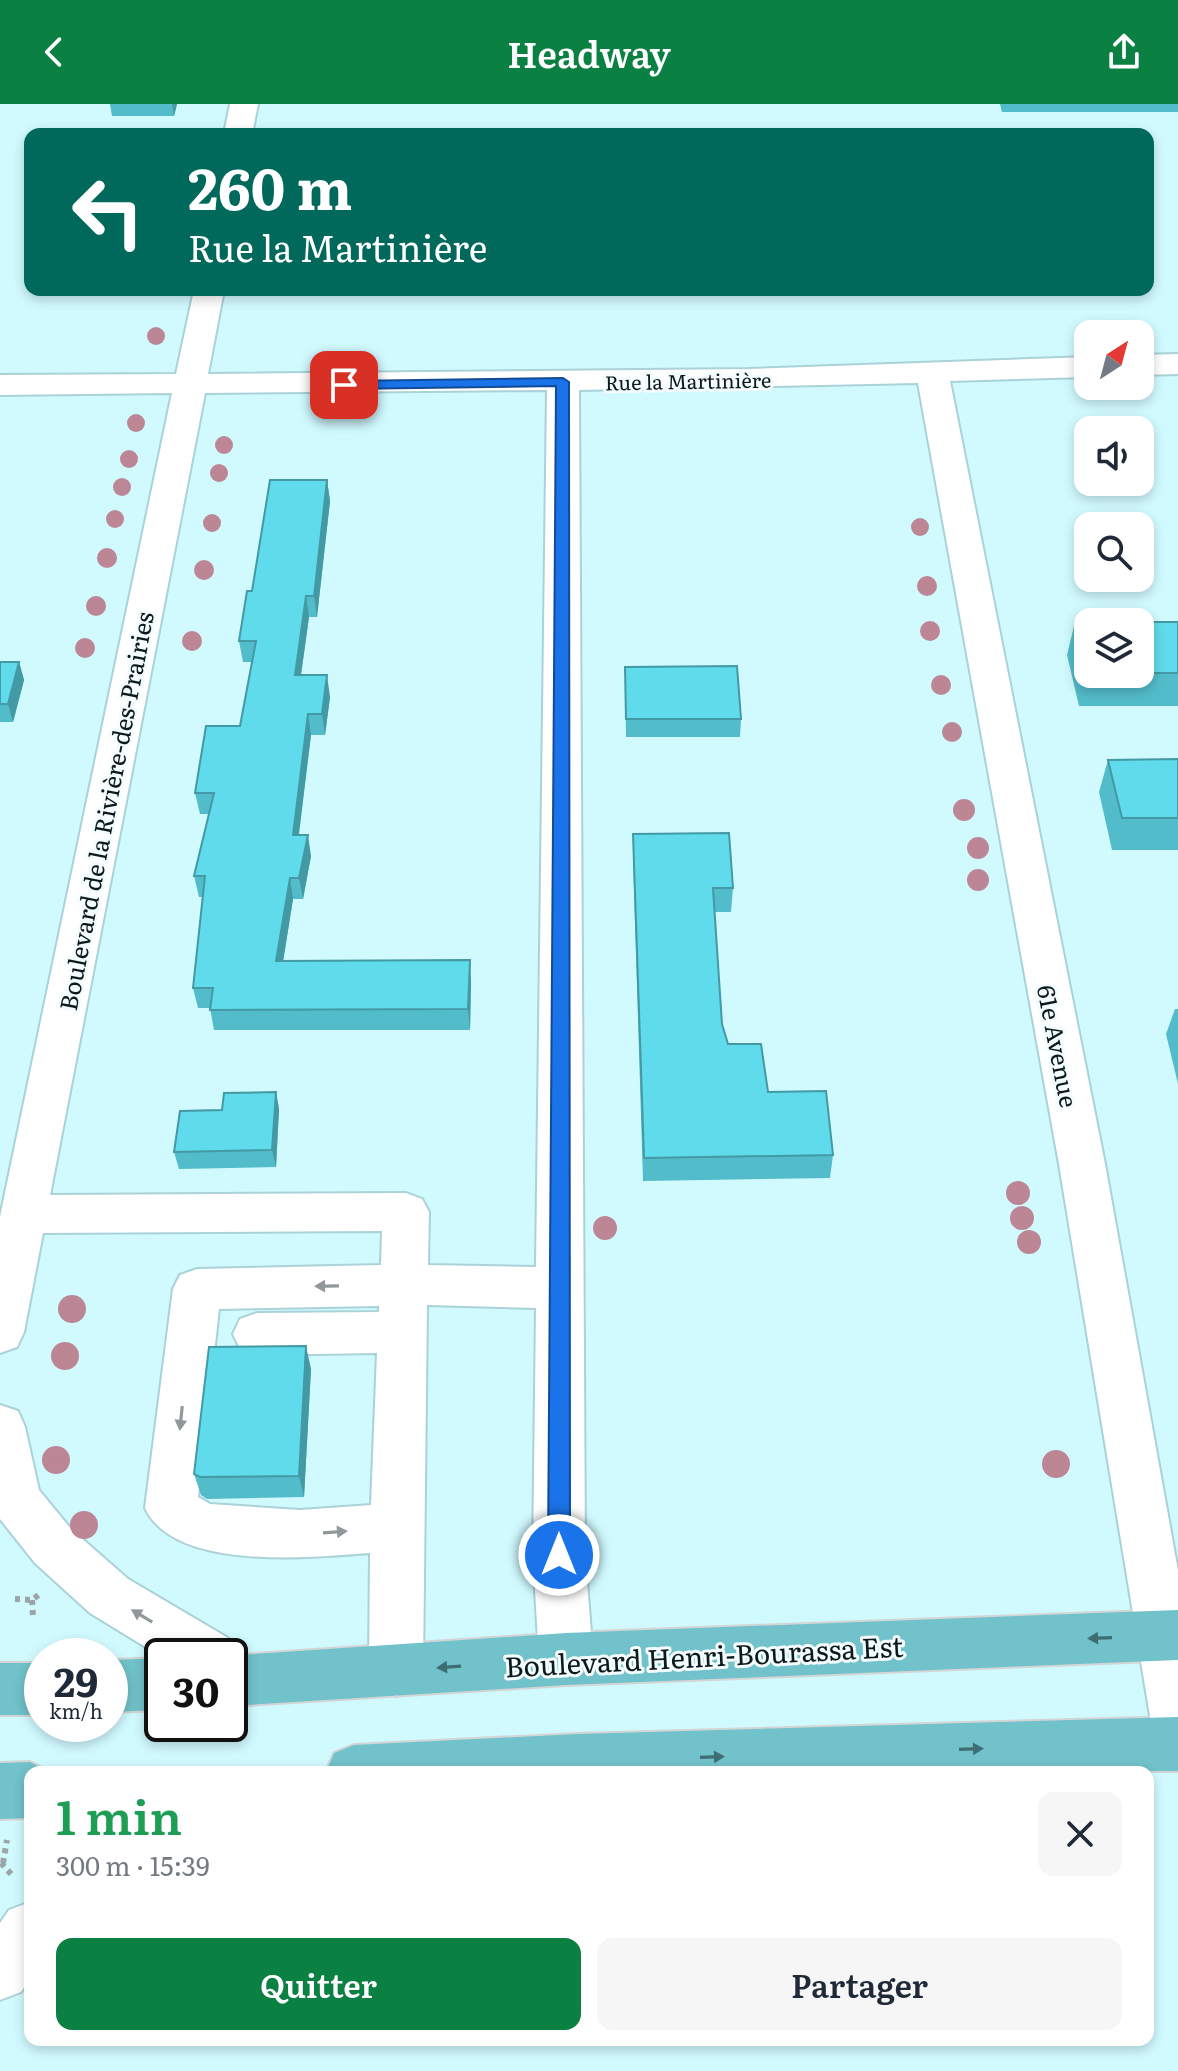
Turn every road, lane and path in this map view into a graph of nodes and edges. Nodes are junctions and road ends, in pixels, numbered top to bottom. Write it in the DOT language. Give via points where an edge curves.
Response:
graph roads {
  1 [pos="244,104"];
  2 [pos="239,128"];
  3 [pos="208,296"];
  4 [pos="1178,364"];
  5 [pos="1154,365"];
  6 [pos="1074,368"];
  7 [pos="932,373"];
  8 [pos="563,382"];
  9 [pos="0,385"];
  10 [pos="191,386"];
  11 [pos="24,1214"];
  12 [pos="405,1285"];
  13 [pos="559,1288"];
  14 [pos="0,1332"];
  15 [pos="403,1332"];
  16 [pos="257,1334"];
  17 [pos="0,1427"];
  18 [pos="396,1527"];
  19 [pos="15,1599"];
  20 [pos="33,1617"];
  21 [pos="1171,1635"];
  22 [pos="176,1638"];
  23 [pos="566,1659"];
  24 [pos="396,1670"];
  25 [pos="248,1671"];
  26 [pos="0,1689"];
  27 [pos="24,1689"];
  28 [pos="1178,1722"];
  29 [pos="1178,1744"];
  30 [pos="474,1766"];
  31 [pos="13,1804"];
  32 [pos="2,1863"];
  33 [pos="12,1875"];
  34 [pos="24,1939"];
  35 [pos="0,1971"];
  1 -- 2 [label="street"];
  3 -- 10 [label="street, Boulevard de la Rivière-des-Prairies"];
  4 -- 5 [label="street"];
  6 -- 7 [label="street, Rue la Martinière"];
  7 -- 8 [label="street, Rue la Martinière"];
  7 -- 21 [label="street, 61e Avenue"];
  8 -- 10 [label="street, Rue la Martinière"];
  8 -- 13 [label="street"];
  9 -- 10 [label="street, Rue la Martinière"];
  10 -- 11 [label="street, Boulevard de la Rivière-des-Prairies"];
  11 -- 12 [label="street" via="406,1212"];
  11 -- 14 [label="street, Boulevard de la Rivière-des-Prairies"];
  12 -- 13 [label="street"];
  12 -- 15 [label="street"];
  12 -- 18 [label="street, one-way" via="197,1289 171,1508 203,1527 300,1534"];
  13 -- 23 [label="street" via="559,1555"];
  15 -- 16 [label="street"];
  15 -- 18 [label="street"];
  22 -- 17 [label="street, one-way" via="109,1596 53,1546 16,1500"];
  18 -- 24 [label="street"];
  19 -- 20 [label="path" via="32,1600"];
  21 -- 23 [label="main road, Boulevard Henri-Bourassa Est, one-way"];
  21 -- 28 [label="street, 61e Avenue"];
  23 -- 24 [label="main road, Boulevard Henri-Bourassa Est, one-way"];
  24 -- 25 [label="main road, Boulevard Henri-Bourassa Est"];
  26 -- 27 [label="main road"];
  30 -- 29 [label="main road, one-way"];
  31 -- 32 [label="path"];
  32 -- 33 [label="path"];
  34 -- 35 [label="street"];
}
